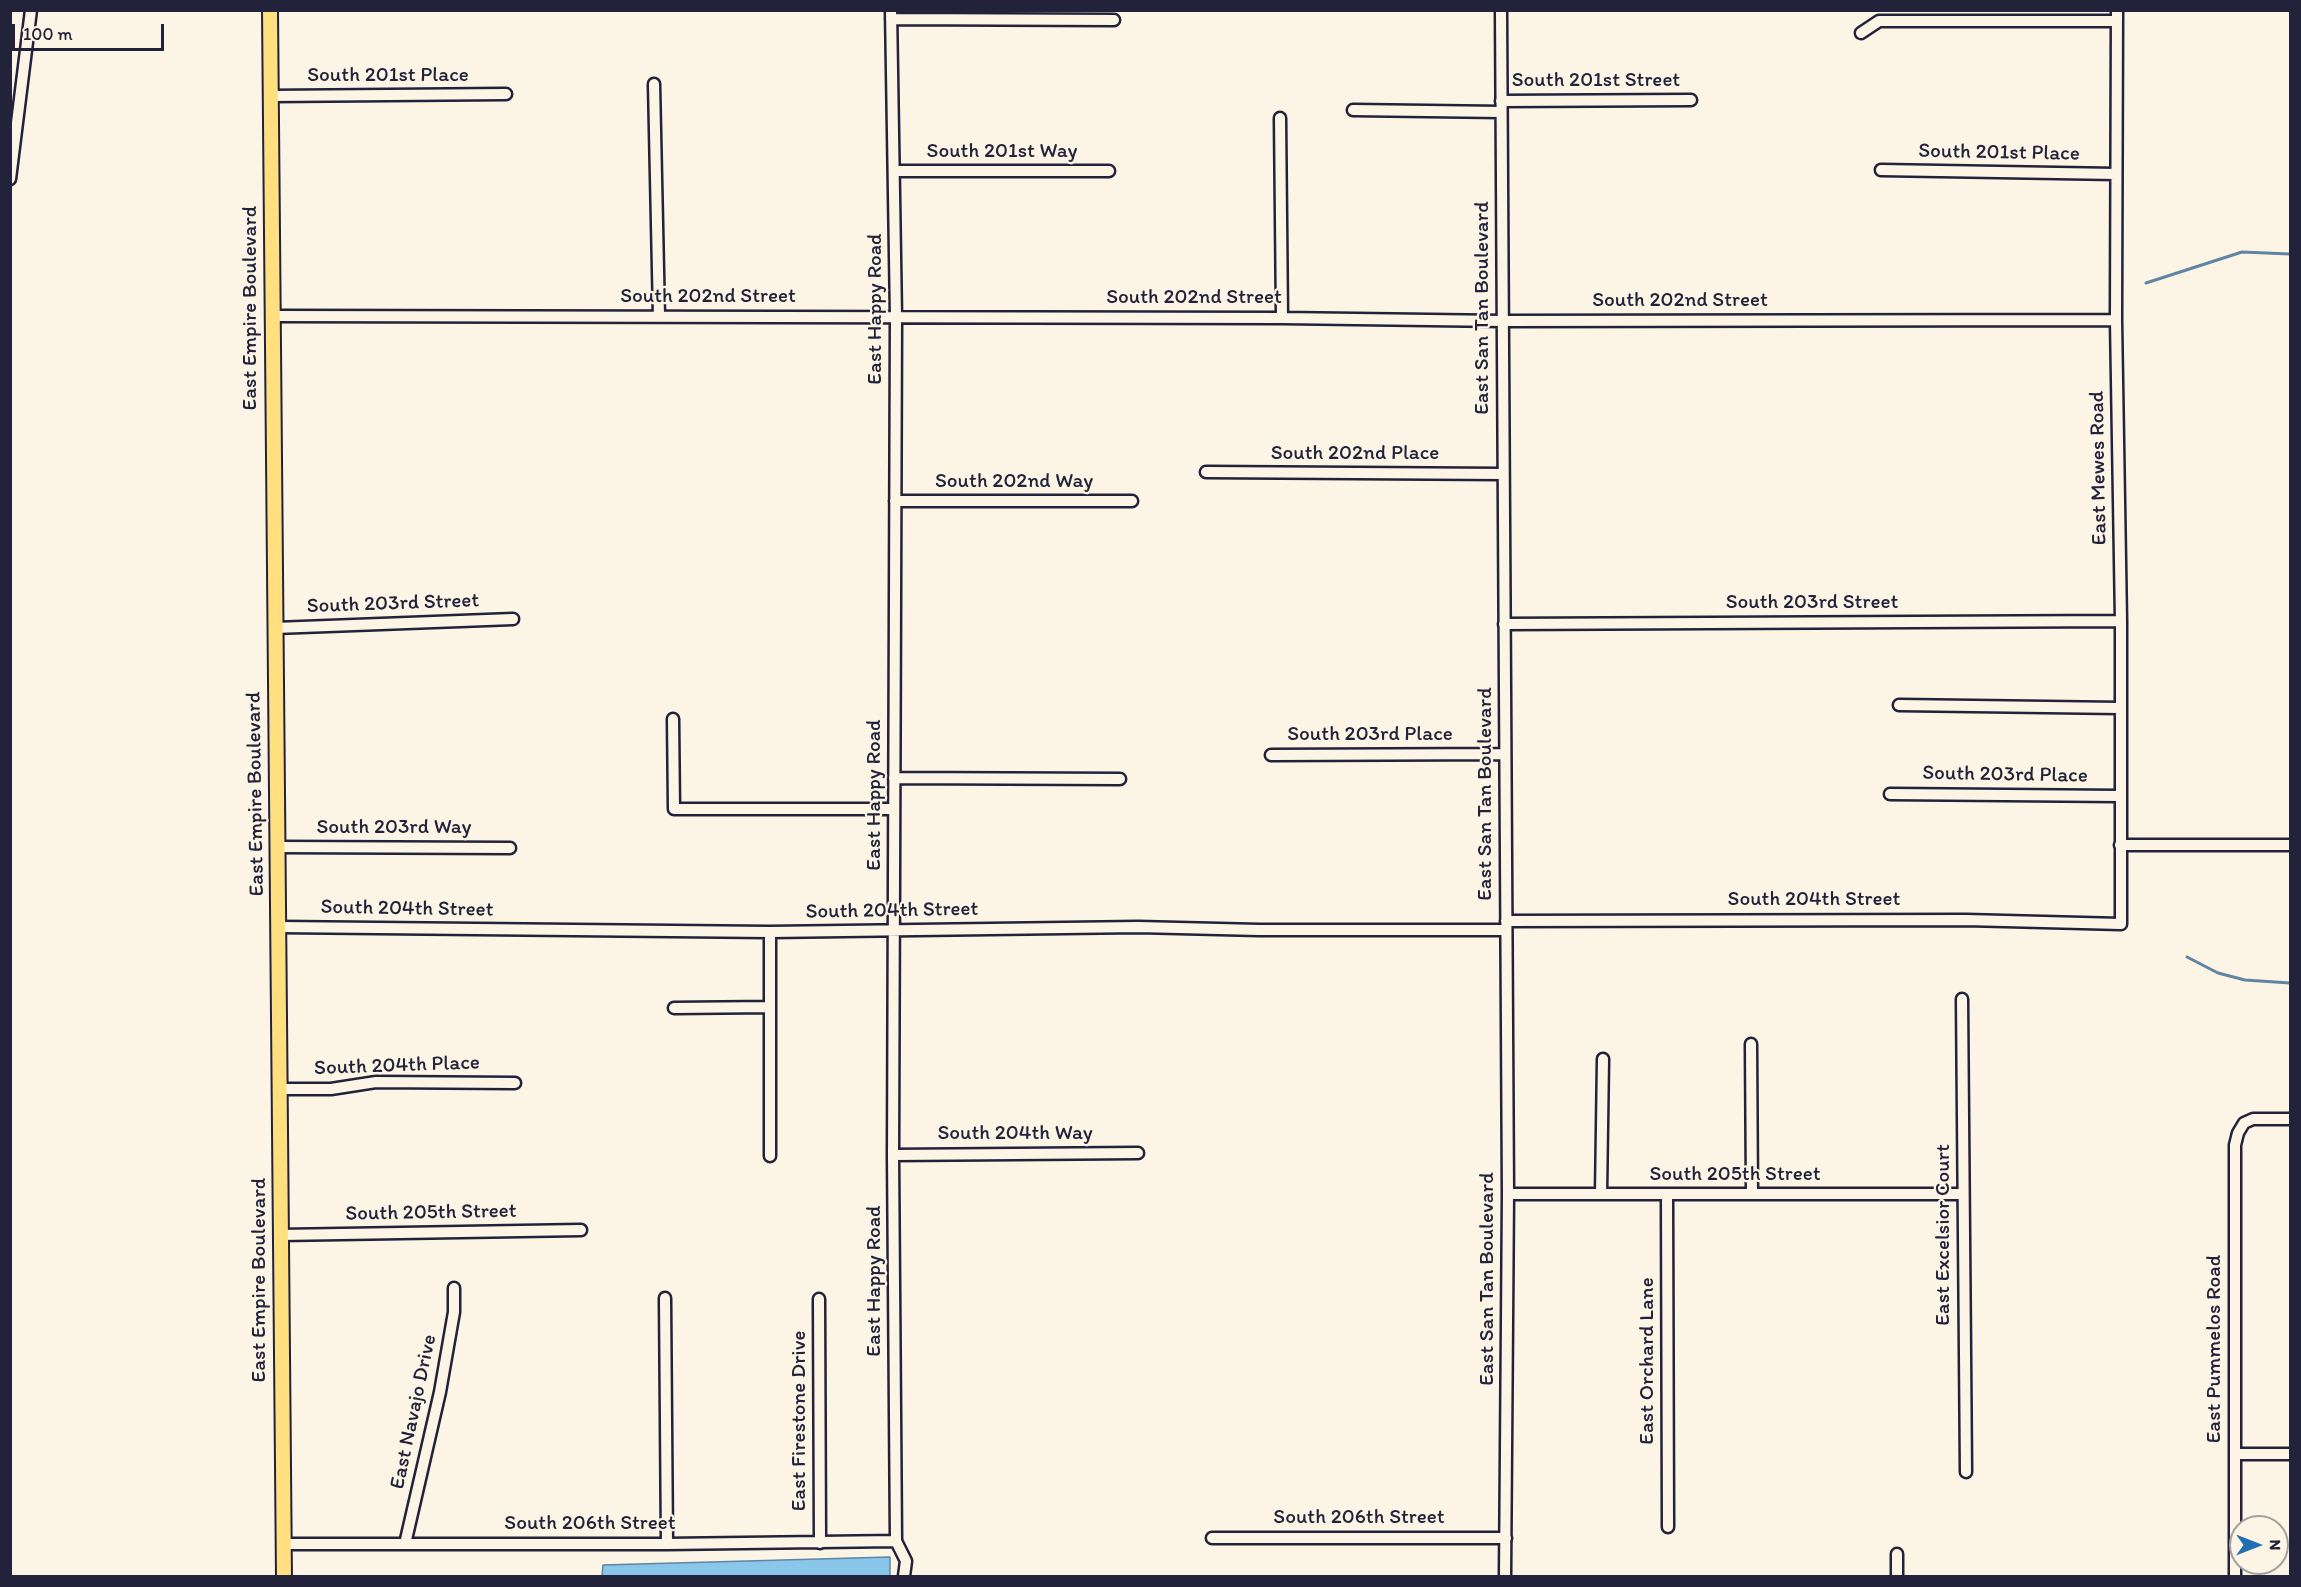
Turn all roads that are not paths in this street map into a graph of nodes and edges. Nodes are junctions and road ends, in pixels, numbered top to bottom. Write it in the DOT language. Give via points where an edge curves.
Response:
graph roads {
  1 [pos="31,10"];
  2 [pos="270,10"];
  3 [pos="1501,10"];
  4 [pos="891,15"];
  5 [pos="2117,16"];
  6 [pos="1114,20"];
  7 [pos="1861,33"];
  8 [pos="654,84"];
  9 [pos="506,94"];
  10 [pos="271,96"];
  11 [pos="1691,100"];
  12 [pos="1501,101"];
  13 [pos="1353,110"];
  14 [pos="1502,112"];
  15 [pos="1280,118"];
  16 [pos="1881,170"];
  17 [pos="894,171"];
  18 [pos="1109,171"];
  19 [pos="2116,174"];
  20 [pos="10,179"];
  21 [pos="272,316"];
  22 [pos="659,317"];
  23 [pos="896,317"];
  24 [pos="1282,318"];
  25 [pos="2116,320"];
  26 [pos="1503,321"];
  27 [pos="1206,472"];
  28 [pos="1503,474"];
  29 [pos="895,501"];
  30 [pos="1132,501"];
  31 [pos="513,620"];
  32 [pos="2121,621"];
  33 [pos="1504,624"];
  34 [pos="275,628"];
  35 [pos="1899,705"];
  36 [pos="2120,708"];
  37 [pos="673,719"];
  38 [pos="1505,754"];
  39 [pos="1271,755"];
  40 [pos="894,778"];
  41 [pos="1120,779"];
  42 [pos="1890,794"];
  43 [pos="2120,796"];
  44 [pos="894,809"];
  45 [pos="2120,845"];
  46 [pos="2290,845"];
  47 [pos="278,848"];
  48 [pos="510,848"];
  49 [pos="2121,924"];
  50 [pos="1506,926"];
  51 [pos="279,927"];
  52 [pos="894,931"];
  53 [pos="770,932"];
  54 [pos="1962,999"];
  55 [pos="770,1007"];
  56 [pos="674,1008"];
  57 [pos="1751,1044"];
  58 [pos="1603,1059"];
  59 [pos="514,1083"];
  60 [pos="280,1089"];
  61 [pos="2290,1119"];
  62 [pos="1138,1153"];
  63 [pos="893,1155"];
  64 [pos="770,1156"];
  65 [pos="1508,1194"];
  66 [pos="1601,1194"];
  67 [pos="1667,1194"];
  68 [pos="1752,1194"];
  69 [pos="1963,1194"];
  70 [pos="581,1230"];
  71 [pos="281,1235"];
  72 [pos="453,1288"];
  73 [pos="665,1298"];
  74 [pos="819,1299"];
  75 [pos="2235,1454"];
  76 [pos="2290,1454"];
  77 [pos="1966,1472"];
  78 [pos="1668,1527"];
  79 [pos="1212,1538"];
  80 [pos="1506,1538"];
  81 [pos="896,1541"];
  82 [pos="820,1542"];
  83 [pos="284,1544"];
  84 [pos="405,1544"];
  85 [pos="667,1544"];
  86 [pos="1897,1554"];
  87 [pos="284,1576"];
  88 [pos="904,1576"];
  89 [pos="1505,1576"];
  90 [pos="1897,1576"];
  91 [pos="2235,1576"];
  1 -- 20 [label="street"];
  2 -- 10 [label="main road, East Empire Boulevard"];
  3 -- 12 [label="street, East San Tan Boulevard"];
  4 -- 6 [label="street"];
  4 -- 17 [label="street, East Happy Road"];
  5 -- 7 [label="street" via="1879,21"];
  5 -- 19 [label="street, East Mewes Road"];
  8 -- 22 [label="street"];
  9 -- 10 [label="street, South 201st Place"];
  10 -- 21 [label="main road, East Empire Boulevard"];
  11 -- 12 [label="street, South 201st Street"];
  12 -- 14 [label="street, East San Tan Boulevard"];
  13 -- 14 [label="street"];
  14 -- 26 [label="street, East San Tan Boulevard"];
  15 -- 24 [label="street"];
  16 -- 19 [label="street, South 201st Place"];
  17 -- 18 [label="street, South 201st Way"];
  17 -- 23 [label="street, East Happy Road"];
  19 -- 25 [label="street, East Mewes Road"];
  21 -- 22 [label="street, South 202nd Street"];
  21 -- 34 [label="main road, East Empire Boulevard"];
  22 -- 23 [label="street, South 202nd Street"];
  23 -- 24 [label="street, South 202nd Street"];
  23 -- 29 [label="street, East Happy Road"];
  24 -- 26 [label="street, South 202nd Street"];
  25 -- 26 [label="street, South 202nd Street"];
  25 -- 32 [label="street, East Mewes Road"];
  26 -- 28 [label="street, East San Tan Boulevard"];
  27 -- 28 [label="street, South 202nd Place"];
  28 -- 33 [label="street, East San Tan Boulevard"];
  29 -- 30 [label="street, South 202nd Way"];
  29 -- 40 [label="street, East Happy Road"];
  31 -- 34 [label="street, South 203rd Street"];
  32 -- 33 [label="street, South 203rd Street"];
  32 -- 36 [label="street, East Mewes Road"];
  33 -- 38 [label="street, East San Tan Boulevard"];
  34 -- 47 [label="main road, East Empire Boulevard"];
  35 -- 36 [label="street"];
  36 -- 43 [label="street, East Mewes Road"];
  37 -- 44 [label="street" via="674,809"];
  38 -- 39 [label="street, South 203rd Place"];
  38 -- 50 [label="street, East San Tan Boulevard"];
  40 -- 41 [label="street"];
  40 -- 44 [label="street, East Happy Road"];
  42 -- 43 [label="street, South 203rd Place"];
  43 -- 45 [label="street, East Mewes Road"];
  44 -- 52 [label="street, East Happy Road"];
  45 -- 46 [label="street"];
  45 -- 49 [label="street, East Mewes Road"];
  47 -- 48 [label="street, South 203rd Way"];
  47 -- 51 [label="main road, East Empire Boulevard"];
  49 -- 50 [label="street, South 204th Street" via="1943,920"];
  50 -- 52 [label="street, South 204th Street"];
  50 -- 65 [label="street, East San Tan Boulevard"];
  51 -- 53 [label="street, South 204th Street"];
  51 -- 60 [label="main road, East Empire Boulevard"];
  52 -- 53 [label="street, South 204th Street"];
  52 -- 63 [label="street, East Happy Road"];
  53 -- 55 [label="street"];
  54 -- 69 [label="street, East Excelsior Court"];
  55 -- 56 [label="street"];
  55 -- 64 [label="street"];
  57 -- 68 [label="street"];
  58 -- 66 [label="street"];
  59 -- 60 [label="street, South 204th Place" via="376,1082 331,1089"];
  60 -- 71 [label="main road, East Empire Boulevard"];
  61 -- 75 [label="street, East Pummelos Road" via="2253,1119 2244,1124 2235,1145"];
  62 -- 63 [label="street, South 204th Way"];
  63 -- 81 [label="street, East Happy Road"];
  65 -- 66 [label="street, South 205th Street"];
  65 -- 80 [label="street, East San Tan Boulevard"];
  66 -- 67 [label="street, South 205th Street"];
  67 -- 68 [label="street, South 205th Street"];
  67 -- 78 [label="street, East Orchard Lane"];
  68 -- 69 [label="street, South 205th Street"];
  69 -- 77 [label="street, East Excelsior Court"];
  70 -- 71 [label="street, South 205th Street"];
  71 -- 83 [label="main road, East Empire Boulevard"];
  72 -- 84 [label="street, East Navajo Drive" via="454,1312 440,1392"];
  73 -- 85 [label="street"];
  74 -- 82 [label="street, East Firestone Drive"];
  75 -- 76 [label="street"];
  75 -- 91 [label="street, East Pummelos Road"];
  79 -- 80 [label="street, South 206th Street"];
  80 -- 89 [label="street, East San Tan Boulevard"];
  81 -- 82 [label="street, South 206th Street"];
  81 -- 88 [label="street, East Happy Road" via="906,1561"];
  82 -- 85 [label="street, South 206th Street"];
  83 -- 84 [label="street, South 206th Street"];
  83 -- 87 [label="main road, East Empire Boulevard"];
  84 -- 85 [label="street, South 206th Street"];
  86 -- 90 [label="street"];
}
